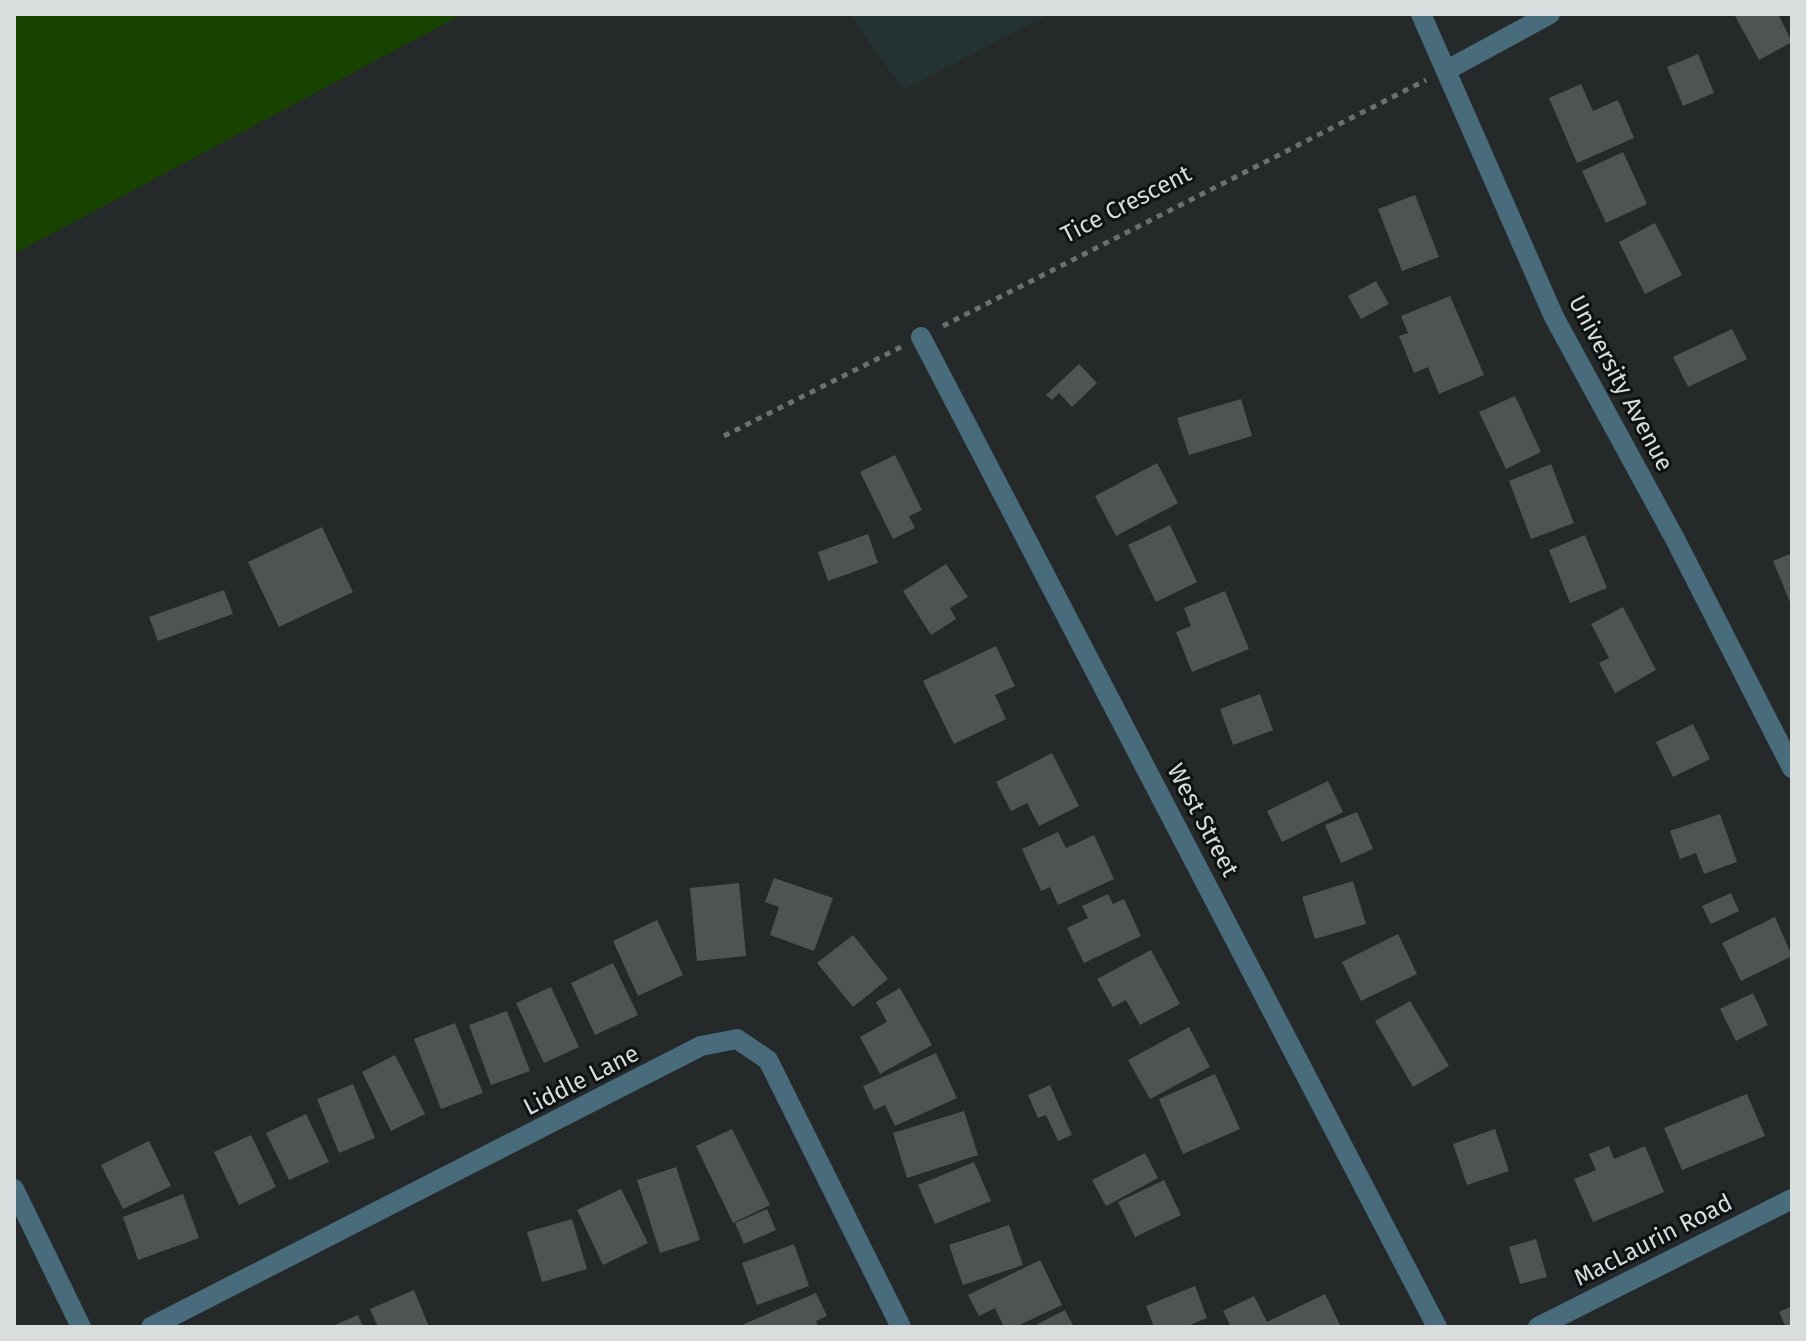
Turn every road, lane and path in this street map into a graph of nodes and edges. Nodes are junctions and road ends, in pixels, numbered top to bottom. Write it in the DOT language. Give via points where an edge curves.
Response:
graph roads {
  1 [pos="1421,14"];
  2 [pos="1550,14"];
  3 [pos="1447,70"];
  4 [pos="921,337"];
  5 [pos="724,436"];
  6 [pos="1792,768"];
  7 [pos="14,1189"];
  8 [pos="1792,1199"];
  9 [pos="81,1327"];
  10 [pos="151,1327"];
  11 [pos="901,1327"];
  12 [pos="1437,1327"];
  13 [pos="1538,1327"];
  1 -- 3 [label="street, University Avenue"];
  2 -- 3 [label="street"];
  3 -- 4 [label="path, Tice Crescent"];
  3 -- 6 [label="street, University Avenue" via="1554,317"];
  4 -- 5 [label="path, Tice Crescent"];
  4 -- 12 [label="street, West Street"];
  7 -- 9 [label="street"];
  8 -- 13 [label="street, MacLaurin Road"];
  10 -- 11 [label="street, Liddle Lane" via="701,1046 737,1039 768,1060"];
}
